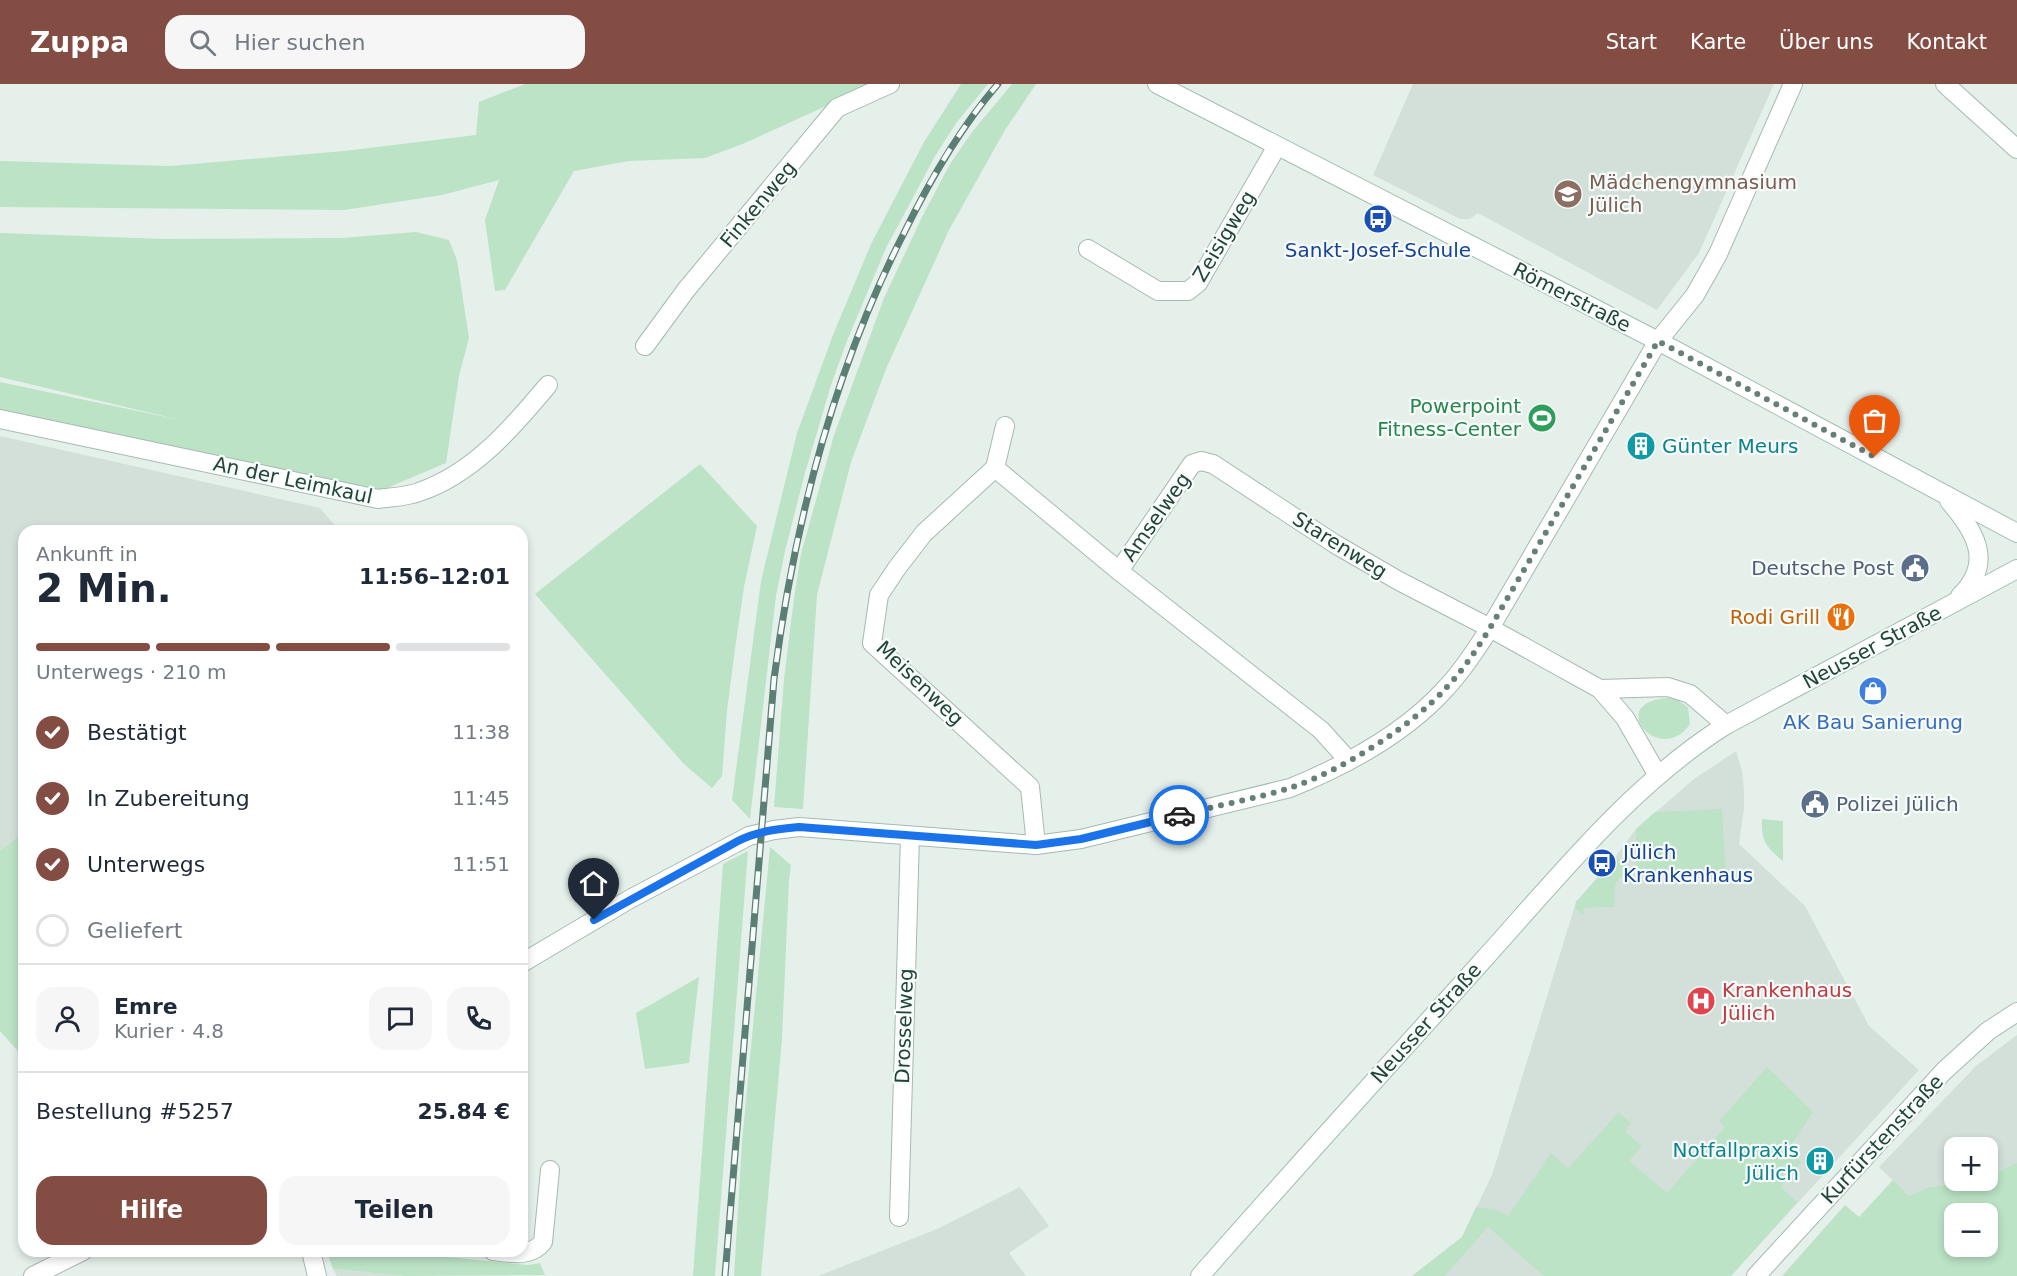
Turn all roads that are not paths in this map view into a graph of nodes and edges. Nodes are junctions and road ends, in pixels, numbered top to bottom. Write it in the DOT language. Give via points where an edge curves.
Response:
graph roads {
  1 [pos="890,84"];
  2 [pos="1157,84"];
  3 [pos="1793,84"];
  4 [pos="1945,84"];
  5 [pos="1277,146"];
  6 [pos="2017,149"];
  7 [pos="1088,249"];
  8 [pos="1658,341"];
  9 [pos="645,346"];
  10 [pos="548,385"];
  11 [pos="0,419"];
  12 [pos="1005,426"];
  13 [pos="1192,464"];
  14 [pos="995,468"];
  15 [pos="1942,493"];
  16 [pos="2017,533"];
  17 [pos="2017,569"];
  18 [pos="1119,571"];
  19 [pos="1950,605"];
  20 [pos="1490,628"];
  21 [pos="1600,689"];
  22 [pos="1726,725"];
  23 [pos="1348,760"];
  24 [pos="1658,774"];
  25 [pos="910,836"];
  26 [pos="1036,845"];
  27 [pos="528,959"];
  28 [pos="2017,1012"];
  29 [pos="550,1170"];
  30 [pos="899,1217"];
  31 [pos="528,1253"];
  32 [pos="71,1257"];
  33 [pos="312,1257"];
  34 [pos="33,1276"];
  35 [pos="317,1276"];
  36 [pos="1200,1276"];
  37 [pos="1756,1276"];
  1 -- 9 [label="street, Finkenweg" via="837,108 686,290"];
  2 -- 5 [label="street, Römerstraße"];
  3 -- 8 [label="street" via="1718,254 1695,295"];
  4 -- 6 [label="street"];
  5 -- 7 [label="street, Zeisigweg" via="1198,283 1188,291 1158,291"];
  5 -- 8 [label="street, Römerstraße"];
  8 -- 15 [label="street, Römerstraße"];
  8 -- 20 [label="street"];
  10 -- 11 [label="street, An der Leimkaul" via="513,426 456,476 417,493 378,499"];
  12 -- 14 [label="street"];
  13 -- 18 [label="street, Amselweg"];
  13 -- 20 [label="street, Starenweg" via="1213,464 1335,544"];
  14 -- 18 [label="street"];
  14 -- 26 [label="street, Meisenweg" via="924,533 897,568 879,595 872,643 1030,787"];
  15 -- 16 [label="street, Römerstraße"];
  15 -- 19 [label="street" via="1963,517 1979,555 1970,585"];
  17 -- 19 [label="street, Neusser Straße"];
  18 -- 23 [label="street" via="1321,730"];
  19 -- 22 [label="street, Neusser Straße"];
  20 -- 21 [label="street"];
  20 -- 23 [label="street" via="1447,688 1383,740"];
  21 -- 22 [label="street" via="1668,687 1690,694"];
  21 -- 24 [label="street" via="1625,718"];
  22 -- 24 [label="street, Neusser Straße"];
  23 -- 26 [label="street" via="1290,788 1081,839"];
  24 -- 36 [label="street, Neusser Straße" via="1586,845"];
  25 -- 26 [label="street"];
  25 -- 27 [label="street" via="799,827 749,836 630,899"];
  25 -- 30 [label="street, Drosselweg"];
  28 -- 37 [label="street, Kurfürstenstraße" via="1988,1031 1944,1071"];
  29 -- 31 [label="street" via="543,1242"];
  32 -- 34 [label="street"];
  33 -- 35 [label="street"];
}
